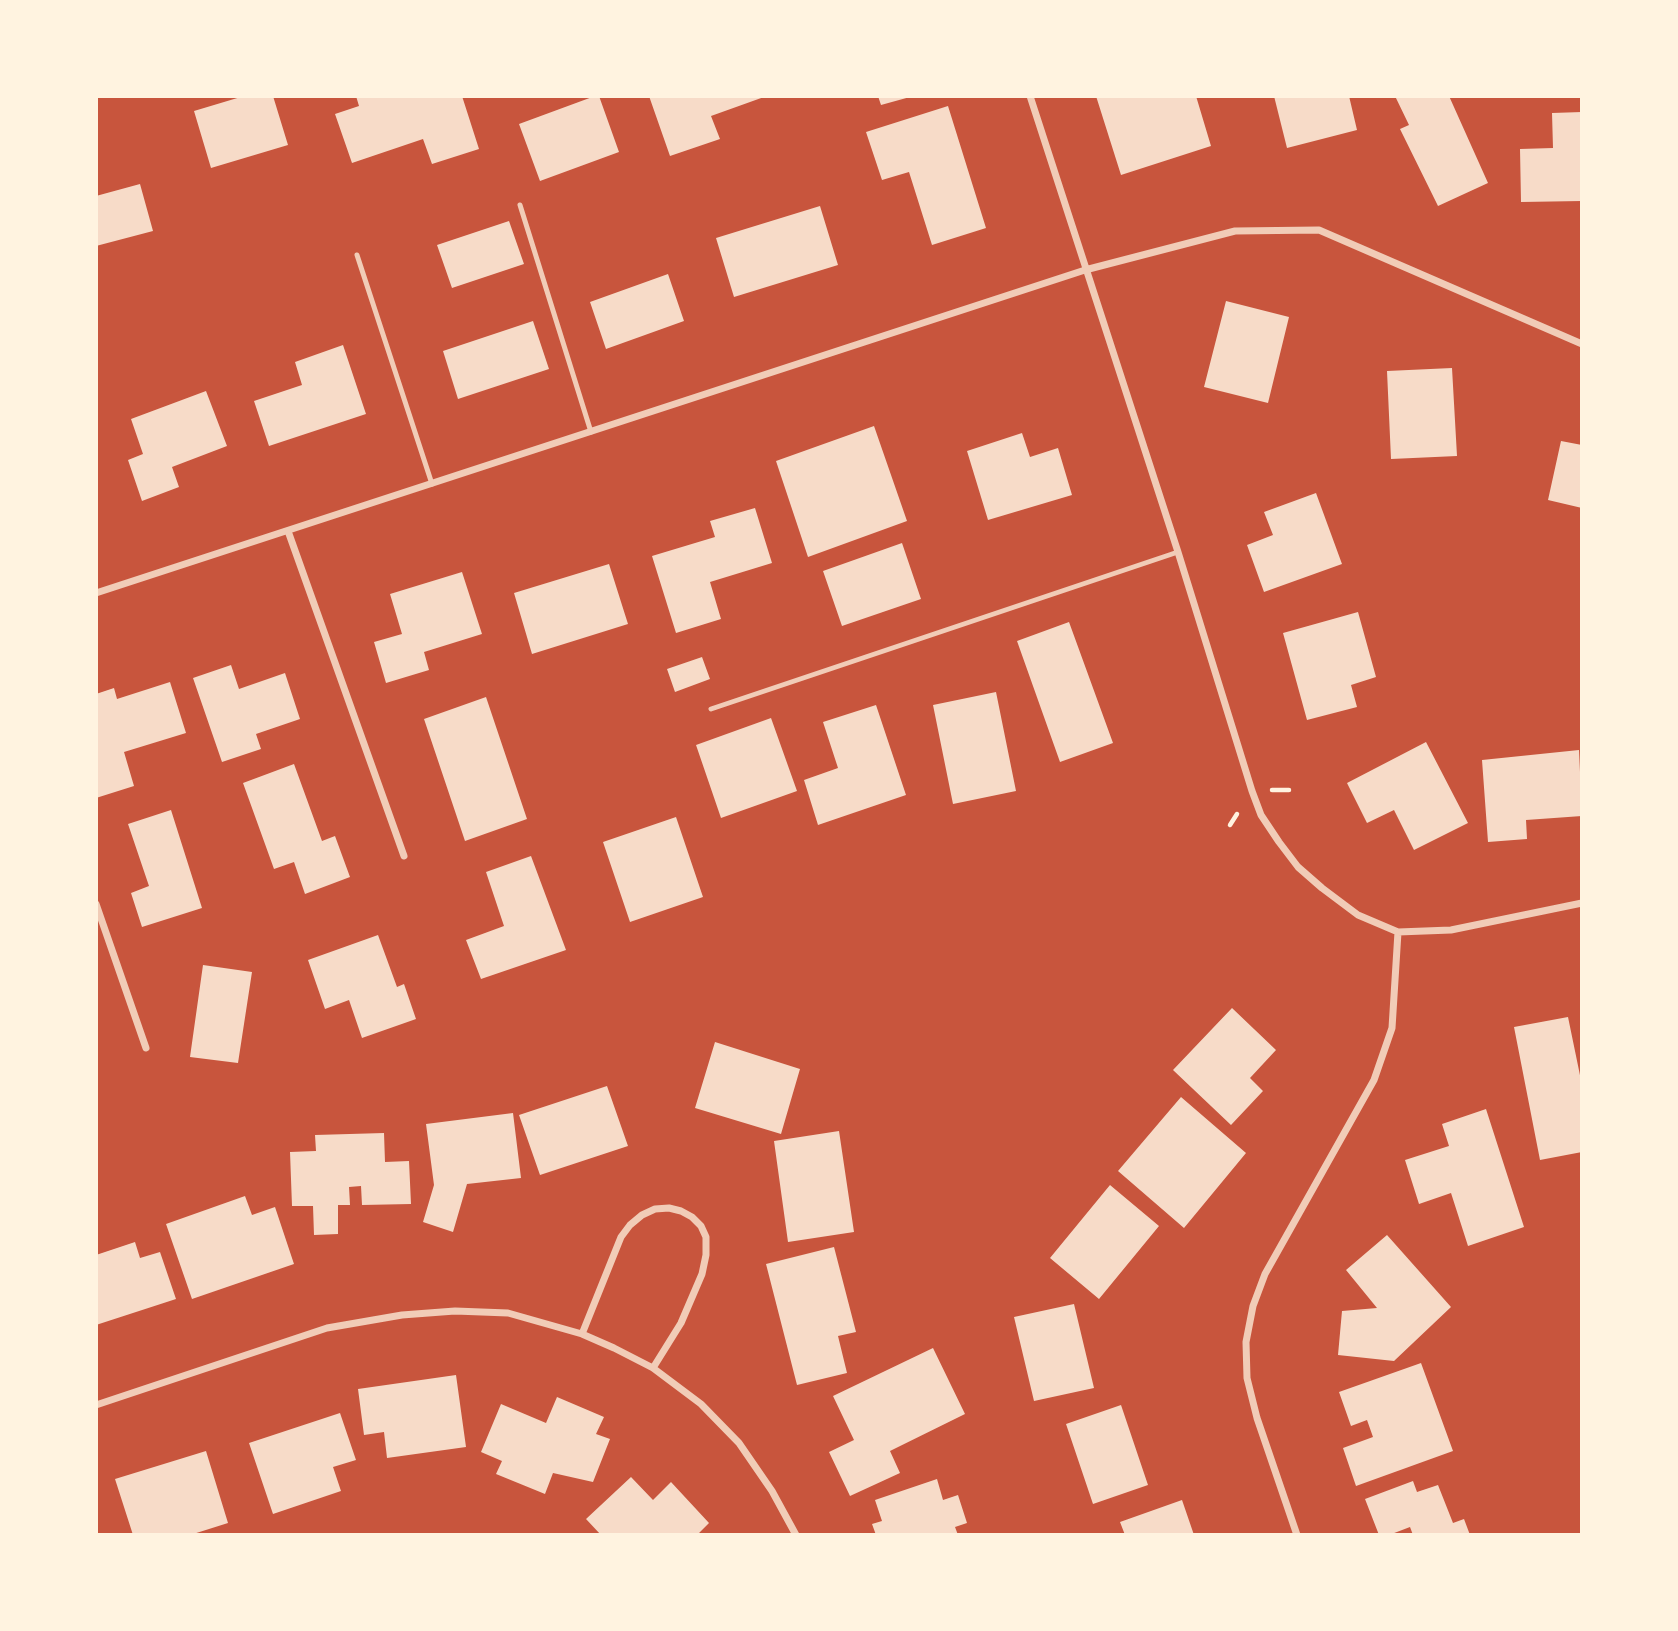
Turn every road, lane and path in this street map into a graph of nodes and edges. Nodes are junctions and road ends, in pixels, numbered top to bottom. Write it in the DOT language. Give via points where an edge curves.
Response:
graph roads {
  1 [pos="1030,96"];
  2 [pos="520,205"];
  3 [pos="357,255"];
  4 [pos="1085,270"];
  5 [pos="1582,344"];
  6 [pos="591,432"];
  7 [pos="432,484"];
  8 [pos="288,531"];
  9 [pos="1178,552"];
  10 [pos="96,593"];
  11 [pos="710,709"];
  12 [pos="404,856"];
  13 [pos="1582,903"];
  14 [pos="96,904"];
  15 [pos="1398,932"];
  16 [pos="146,1048"];
  17 [pos="582,1334"];
  18 [pos="653,1368"];
  19 [pos="96,1405"];
  20 [pos="796,1535"];
  21 [pos="1297,1535"];
  1 -- 4 [label="street"];
  2 -- 6 [label="lane"];
  3 -- 7 [label="lane"];
  4 -- 5 [label="street" via="1235,231 1319,230"];
  4 -- 6 [label="street"];
  4 -- 9 [label="street"];
  6 -- 7 [label="street"];
  7 -- 8 [label="street"];
  8 -- 10 [label="street"];
  8 -- 12 [label="street"];
  9 -- 11 [label="lane"];
  9 -- 15 [label="street" via="1261,815 1297,867 1358,915"];
  13 -- 15 [label="street" via="1451,930"];
  14 -- 16 [label="street"];
  15 -- 21 [label="street" via="1392,1028 1374,1080 1265,1274 1246,1342 1247,1378 1254,1405"];
  17 -- 18 [label="street"];
  17 -- 18 [label="street" via="630,1225 655,1209 681,1211 701,1226 706,1255 681,1323"];
  17 -- 19 [label="street" via="508,1313 402,1315 327,1328"];
  18 -- 20 [label="street" via="701,1404 739,1443"];
}
